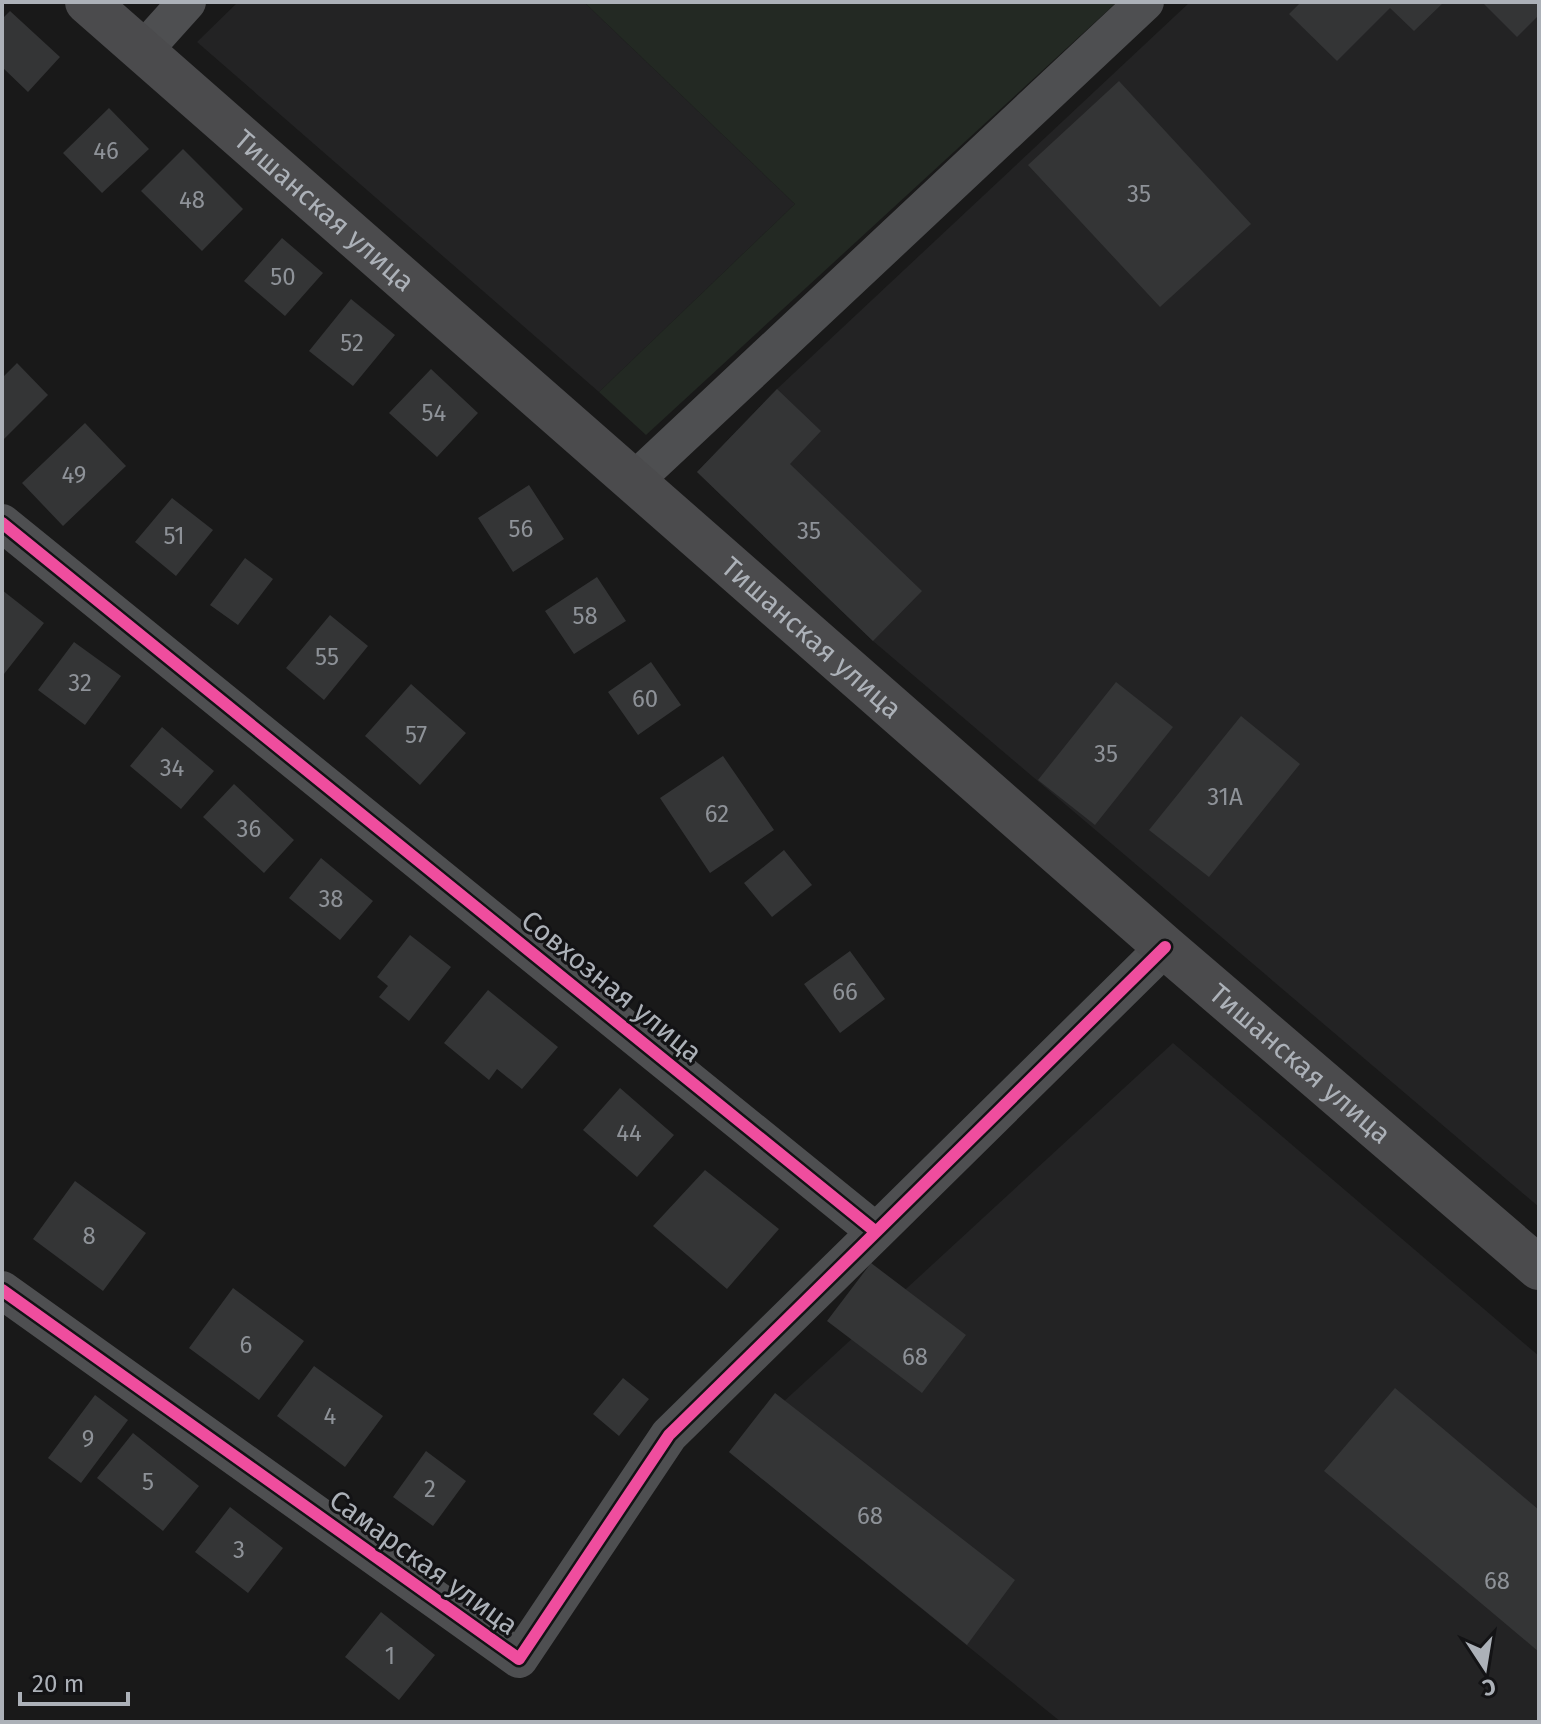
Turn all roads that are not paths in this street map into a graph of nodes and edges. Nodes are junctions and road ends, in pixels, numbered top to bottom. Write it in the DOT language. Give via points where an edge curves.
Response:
graph roads {
  1 [pos="87,2"];
  2 [pos="187,2"];
  3 [pos="1145,2"];
  4 [pos="142,52"];
  5 [pos="635,480"];
  6 [pos="2,523"];
  7 [pos="1165,947"];
  8 [pos="876,1232"];
  9 [pos="1539,1268"];
  10 [pos="2,1290"];
  1 -- 4 [label="main road, Тишанская улица"];
  2 -- 4 [label="street"];
  3 -- 5 [label="street"];
  4 -- 5 [label="main road, Тишанская улица"];
  5 -- 7 [label="main road, Тишанская улица"];
  6 -- 8 [label="street, Совхозная улица"];
  7 -- 8 [label="street"];
  7 -- 9 [label="main road, Тишанская улица"];
  8 -- 10 [label="street, Самарская улица" via="669,1435 519,1659"];
}
